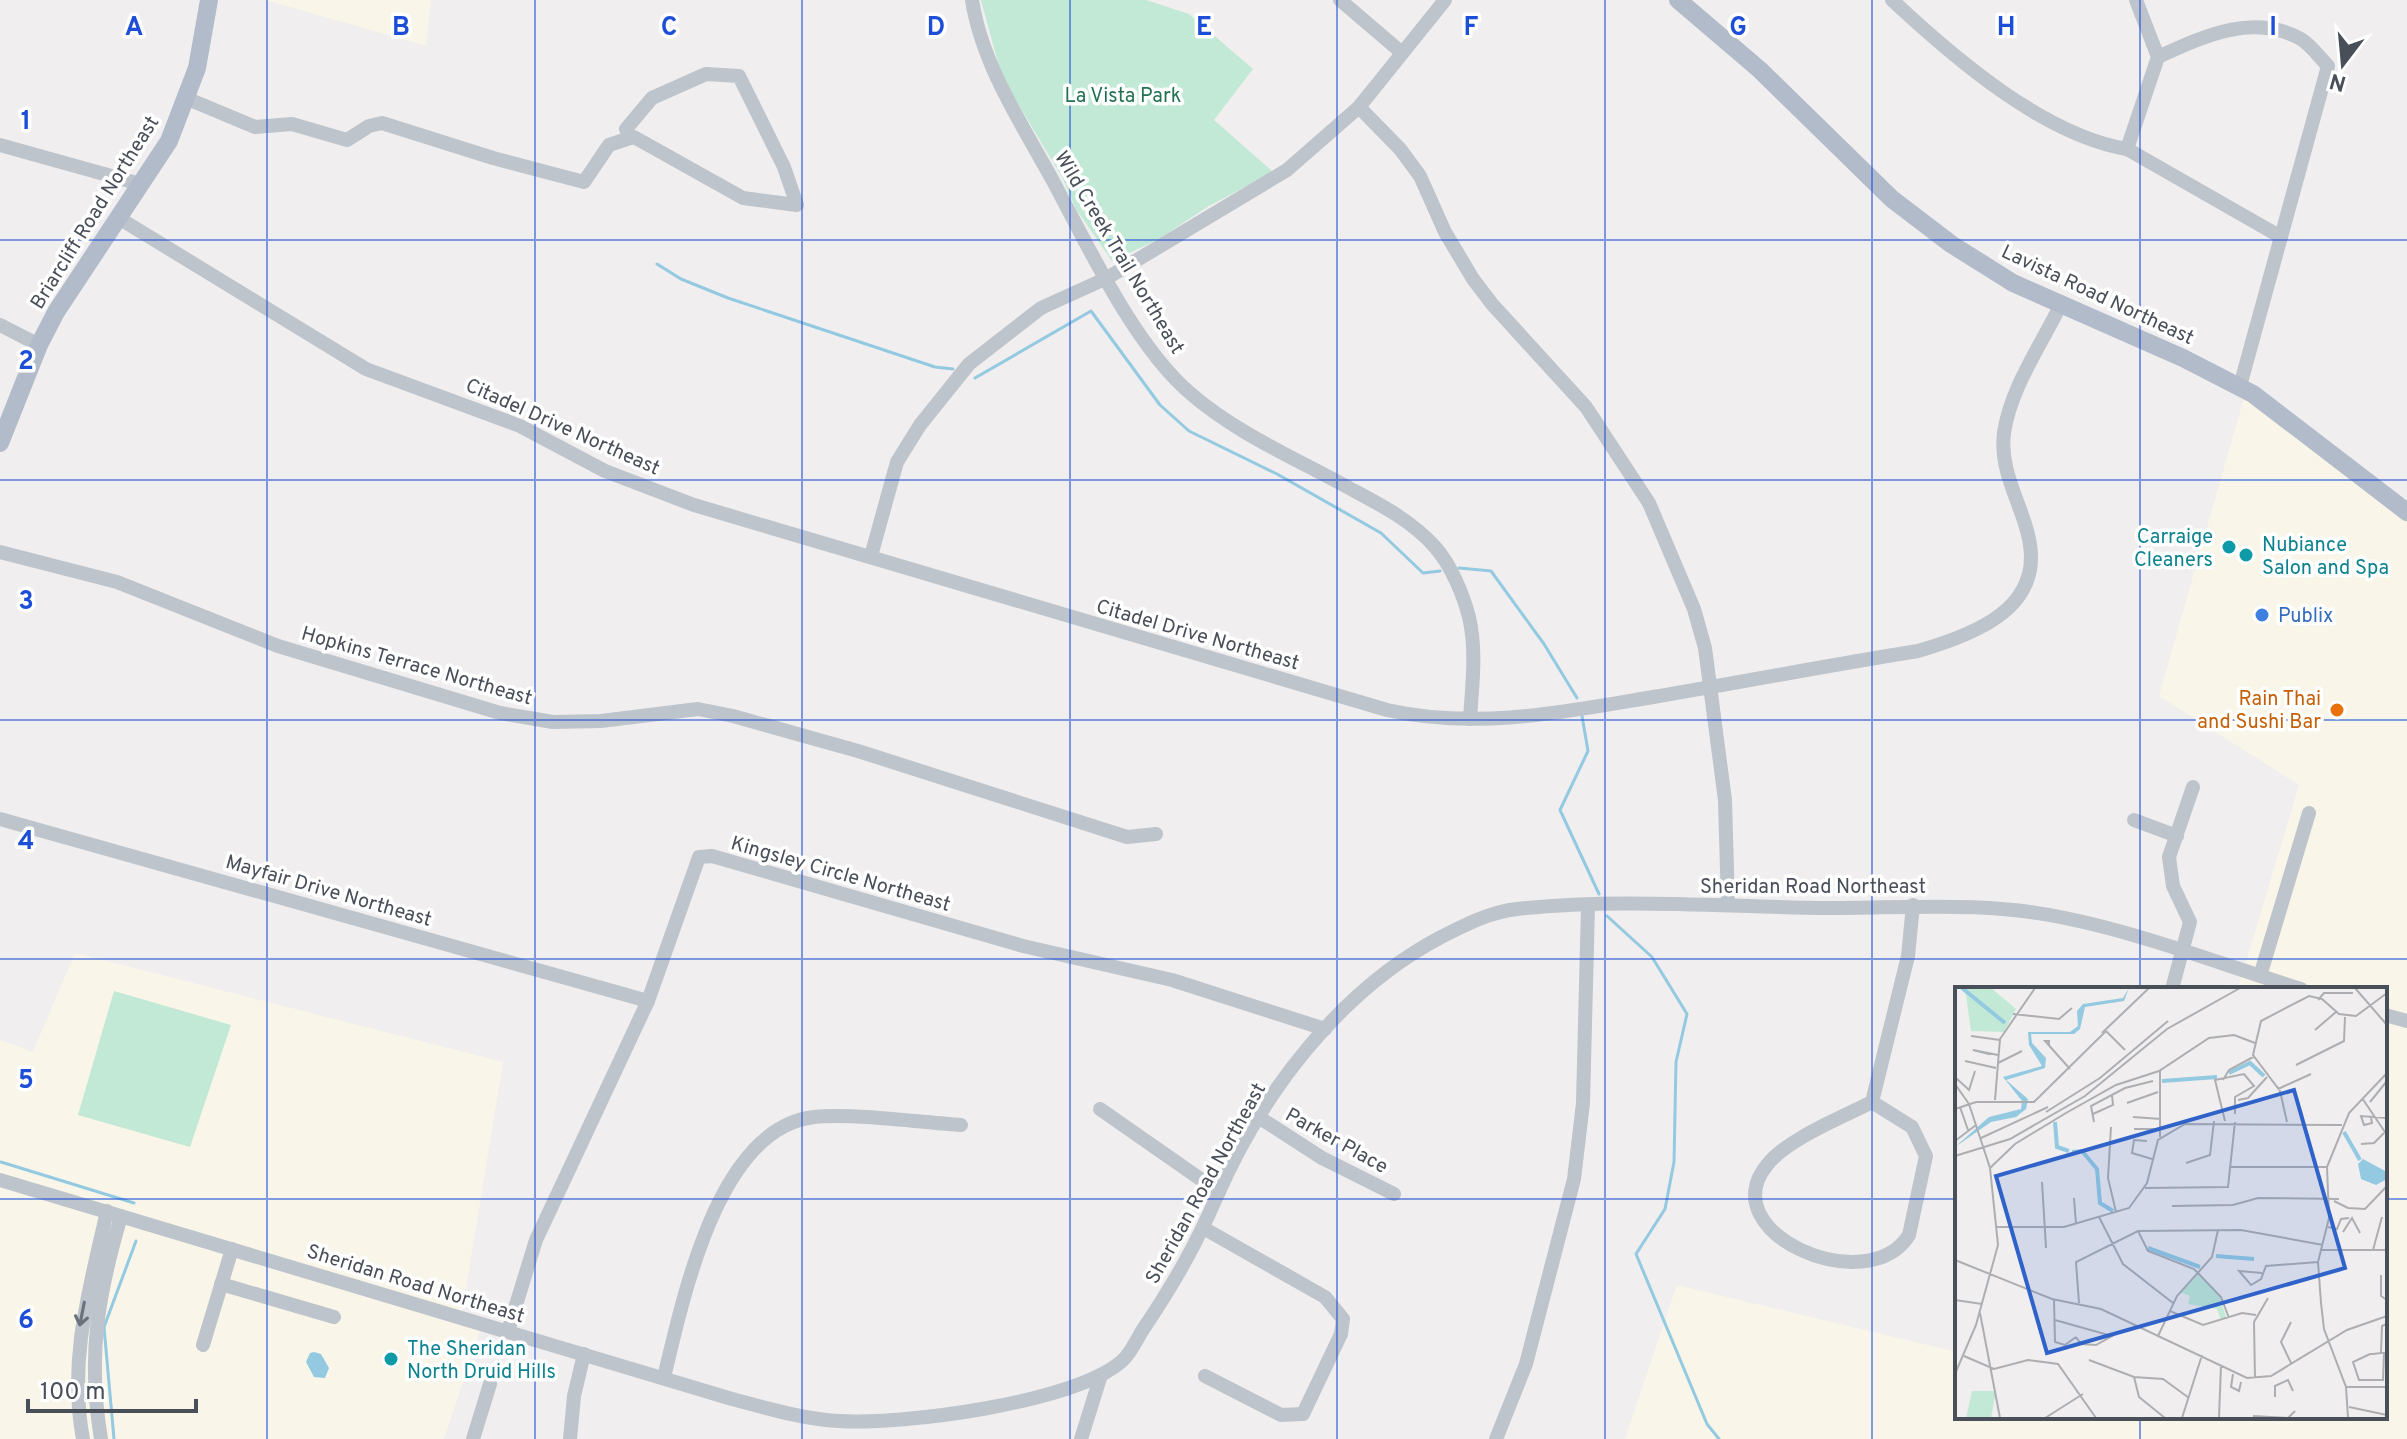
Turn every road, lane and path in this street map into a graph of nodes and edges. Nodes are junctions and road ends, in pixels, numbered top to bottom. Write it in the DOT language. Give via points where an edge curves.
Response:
graph roads {
  1 [pos="209,0"];
  2 [pos="972,0"];
  3 [pos="1340,0"];
  4 [pos="1445,0"];
  5 [pos="1678,0"];
  6 [pos="1892,0"];
  7 [pos="2136,0"];
  8 [pos="1401,52"];
  9 [pos="2158,57"];
  10 [pos="188,99"];
  11 [pos="1359,107"];
  12 [pos="630,138"];
  13 [pos="0,145"];
  14 [pos="2127,149"];
  15 [pos="140,184"];
  16 [pos="117,217"];
  17 [pos="2281,237"];
  18 [pos="1107,278"];
  19 [pos="2060,306"];
  20 [pos="0,325"];
  21 [pos="39,345"];
  22 [pos="2240,386"];
  23 [pos="0,443"];
  24 [pos="2407,512"];
  25 [pos="0,552"];
  26 [pos="871,556"];
  27 [pos="1709,687"];
  28 [pos="1470,719"];
  29 [pos="2193,787"];
  30 [pos="2309,813"];
  31 [pos="0,819"];
  32 [pos="2134,820"];
  33 [pos="1156,834"];
  34 [pos="2177,836"];
  35 [pos="1728,905"];
  36 [pos="1913,905"];
  37 [pos="1588,906"];
  38 [pos="2183,953"];
  39 [pos="2260,976"];
  40 [pos="2173,987"];
  41 [pos="2295,987"];
  42 [pos="648,1001"];
  43 [pos="2387,1016"];
  44 [pos="2407,1021"];
  45 [pos="1325,1029"];
  46 [pos="1872,1102"];
  47 [pos="1100,1109"];
  48 [pos="1260,1118"];
  49 [pos="961,1125"];
  50 [pos="0,1180"];
  51 [pos="1219,1192"];
  52 [pos="1394,1194"];
  53 [pos="114,1213"];
  54 [pos="1205,1229"];
  55 [pos="232,1249"];
  56 [pos="221,1284"];
  57 [pos="334,1317"];
  58 [pos="508,1331"];
  59 [pos="203,1345"];
  60 [pos="584,1354"];
  61 [pos="1101,1375"];
  62 [pos="1205,1376"];
  63 [pos="664,1377"];
  64 [pos="490,1384"];
  65 [pos="1088,1437"];
  66 [pos="83,1439"];
  67 [pos="101,1439"];
  68 [pos="473,1439"];
  69 [pos="570,1439"];
  70 [pos="1496,1439"];
  1 -- 10 [label="main road, Briarcliff Road Northeast"];
  2 -- 18 [label="street, Wild Creek Trail Northeast" via="986,51 1013,108"];
  3 -- 8 [label="street"];
  4 -- 8 [label="street"];
  5 -- 19 [label="main road, Lavista Road Northeast" via="1914,217 1983,265"];
  6 -- 14 [label="street" via="1938,42 2033,110 2100,144"];
  7 -- 9 [label="street"];
  8 -- 11 [label="street"];
  9 -- 14 [label="street"];
  9 -- 17 [label="street" via="2216,32 2258,26 2302,39 2328,66"];
  10 -- 12 [label="street" via="255,127 292,124 347,140 382,123 584,182 609,145"];
  10 -- 15 [label="main road, Briarcliff Road Northeast" via="169,141"];
  11 -- 18 [label="street" via="1287,170"];
  11 -- 27 [label="street" via="1420,176 1445,232 1492,304 1586,407 1649,503 1694,609"];
  12 -- 12 [label="street" via="743,198 797,205 739,76 706,74 652,98 626,129"];
  13 -- 15 [label="street"];
  14 -- 17 [label="street"];
  15 -- 16 [label="main road, Briarcliff Road Northeast"];
  16 -- 21 [label="main road, Briarcliff Road Northeast"];
  16 -- 26 [label="street, Citadel Drive Northeast" via="366,369 520,426 605,471 694,505"];
  17 -- 22 [label="street"];
  18 -- 26 [label="street" via="1041,308 964,369 897,462"];
  18 -- 28 [label="street, Wild Creek Trail Northeast" via="1152,350 1189,392 1239,428 1398,515 1436,548 1469,618 1474,651"];
  19 -- 22 [label="main road, Lavista Road Northeast"];
  19 -- 27 [label="street, Citadel Drive Northeast" via="2013,400 2004,435 2009,478 2030,552 2029,576 2015,603 1987,624 1929,648"];
  20 -- 21 [label="street"];
  21 -- 23 [label="main road, Briarcliff Road Northeast"];
  22 -- 24 [label="main road, Lavista Road Northeast"];
  25 -- 33 [label="street, Hopkins Terrace Northeast" via="117,582 278,646 500,713 553,722 698,709 858,751 1127,837"];
  26 -- 28 [label="street, Citadel Drive Northeast" via="1387,710"];
  27 -- 28 [label="street, Citadel Drive Northeast" via="1537,717"];
  27 -- 35 [label="street" via="1725,800"];
  29 -- 34 [label="street"];
  30 -- 39 [label="street"];
  31 -- 42 [label="street, Mayfair Drive Northeast"];
  32 -- 34 [label="street"];
  34 -- 38 [label="street" via="2169,857 2173,886 2190,922"];
  35 -- 36 [label="street, Sheridan Road Northeast"];
  35 -- 37 [label="street, Sheridan Road Northeast"];
  36 -- 38 [label="street, Sheridan Road Northeast" via="2014,909 2062,917"];
  36 -- 46 [label="street" via="1908,956"];
  37 -- 45 [label="street, Sheridan Road Northeast" via="1488,914 1383,975"];
  37 -- 70 [label="street" via="1583,1103 1574,1179 1526,1364"];
  38 -- 39 [label="street, Sheridan Road Northeast"];
  38 -- 40 [label="street"];
  39 -- 41 [label="street, Sheridan Road Northeast"];
  42 -- 45 [label="street, Kingsley Circle Northeast" via="695,864 699,857 712,856 1023,946 1172,980"];
  42 -- 58 [label="street, Kingsley Circle Northeast" via="536,1240"];
  43 -- 44 [label="street"];
  45 -- 48 [label="street, Sheridan Road Northeast" via="1298,1059"];
  46 -- 46 [label="street" via="1786,1149 1765,1167 1755,1203 1774,1234 1794,1247 1857,1263 1874,1261 1902,1246 1919,1198 1926,1156 1912,1127"];
  47 -- 51 [label="street"];
  48 -- 51 [label="street, Sheridan Road Northeast"];
  48 -- 52 [label="street, Parker Place" via="1322,1158"];
  49 -- 63 [label="street" via="815,1117 789,1123 765,1137 732,1179 701,1246"];
  50 -- 53 [label="street, Sheridan Road Northeast"];
  51 -- 54 [label="street, Sheridan Road Northeast"];
  53 -- 55 [label="street, Sheridan Road Northeast"];
  53 -- 66 [label="street, one-way" via="79,1331 76,1377"];
  53 -- 67 [label="street" via="93,1342"];
  54 -- 61 [label="street, Sheridan Road Northeast" via="1125,1359"];
  54 -- 62 [label="street" via="1325,1297 1343,1319 1303,1414 1281,1415"];
  55 -- 56 [label="street"];
  55 -- 58 [label="street, Sheridan Road Northeast"];
  56 -- 57 [label="street"];
  56 -- 59 [label="street"];
  58 -- 60 [label="street, Sheridan Road Northeast"];
  60 -- 63 [label="street, Sheridan Road Northeast"];
  60 -- 69 [label="street"];
  61 -- 63 [label="street, Sheridan Road Northeast" via="1034,1399 885,1422 829,1420"];
  61 -- 65 [label="street"];
  64 -- 68 [label="street"];
}
